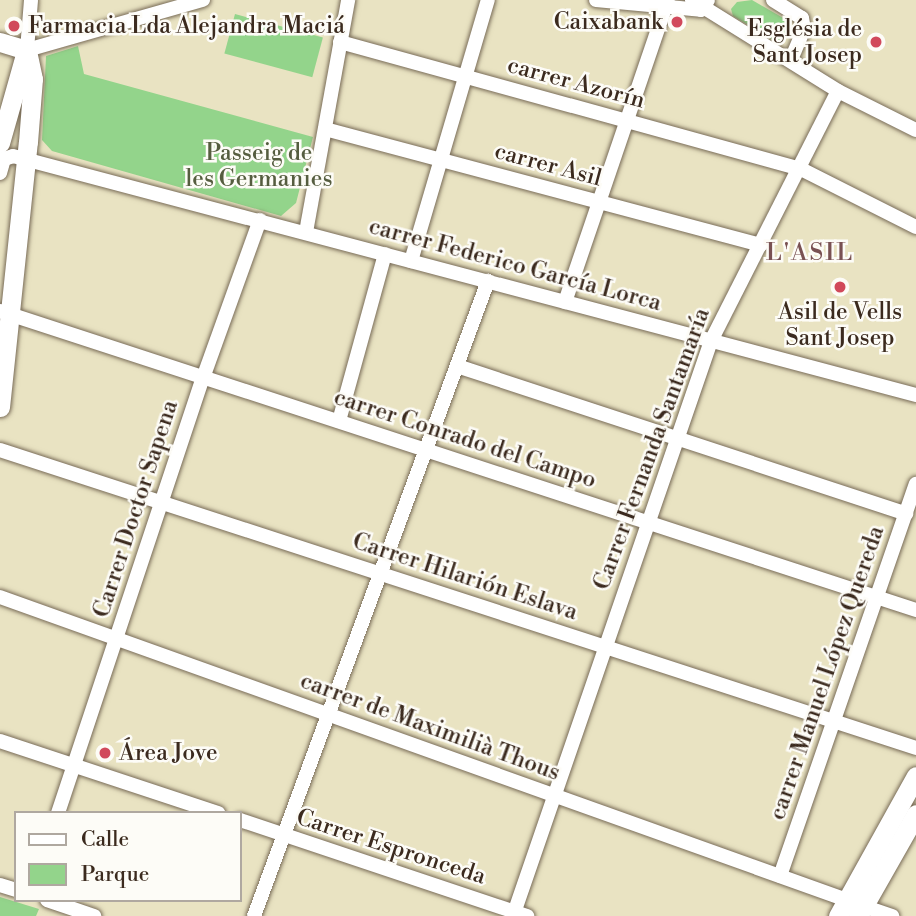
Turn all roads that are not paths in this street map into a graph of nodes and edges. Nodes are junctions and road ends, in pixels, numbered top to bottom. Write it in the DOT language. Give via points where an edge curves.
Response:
graph roads {
  1 [pos="32,0"];
  2 [pos="204,0"];
  3 [pos="348,0"];
  4 [pos="488,0"];
  5 [pos="596,0"];
  6 [pos="773,0"];
  7 [pos="667,3"];
  8 [pos="700,3"];
  9 [pos="155,7"];
  10 [pos="0,42"];
  11 [pos="341,42"];
  12 [pos="27,50"];
  13 [pos="791,59"];
  14 [pos="465,77"];
  15 [pos="838,91"];
  16 [pos="627,121"];
  17 [pos="325,129"];
  18 [pos="916,130"];
  19 [pos="0,143"];
  20 [pos="25,160"];
  21 [pos="440,160"];
  22 [pos="799,168"];
  23 [pos="0,173"];
  24 [pos="599,202"];
  25 [pos="260,220"];
  26 [pos="916,227"];
  27 [pos="306,232"];
  28 [pos="761,245"];
  29 [pos="385,254"];
  30 [pos="411,261"];
  31 [pos="488,281"];
  32 [pos="565,302"];
  33 [pos="4,312"];
  34 [pos="711,341"];
  35 [pos="457,366"];
  36 [pos="202,377"];
  37 [pos="916,395"];
  38 [pos="0,407"];
  39 [pos="339,421"];
  40 [pos="677,439"];
  41 [pos="0,450"];
  42 [pos="426,450"];
  43 [pos="915,488"];
  44 [pos="163,501"];
  45 [pos="906,514"];
  46 [pos="648,523"];
  47 [pos="380,573"];
  48 [pos="0,597"];
  49 [pos="877,598"];
  50 [pos="916,610"];
  51 [pos="118,639"];
  52 [pos="605,646"];
  53 [pos="329,715"];
  54 [pos="834,721"];
  55 [pos="0,741"];
  56 [pos="916,748"];
  57 [pos="75,763"];
  58 [pos="916,776"];
  59 [pos="554,795"];
  60 [pos="59,811"];
  61 [pos="212,811"];
  62 [pos="916,814"];
  63 [pos="242,821"];
  64 [pos="284,836"];
  65 [pos="780,876"];
  66 [pos="53,902"];
  67 [pos="851,909"];
  68 [pos="518,915"];
  69 [pos="94,916"];
  70 [pos="254,916"];
  71 [pos="892,916"];
  1 -- 12 [label="street"];
  2 -- 9 [label="street"];
  3 -- 11 [label="street"];
  4 -- 14 [label="street"];
  5 -- 7 [label="street"];
  6 -- 13 [label="street" via="802,18 804,29"];
  7 -- 8 [label="street"];
  7 -- 16 [label="street"];
  8 -- 13 [label="street"];
  9 -- 12 [label="street"];
  10 -- 12 [label="main road"];
  11 -- 14 [label="street, carrer Azorín"];
  11 -- 17 [label="street"];
  12 -- 19 [label="main road"];
  12 -- 20 [label="main road" via="33,79"];
  13 -- 15 [label="street"];
  14 -- 16 [label="street, carrer Azorín"];
  14 -- 21 [label="street"];
  15 -- 18 [label="street"];
  15 -- 22 [label="street, Carrer Fernanda Santamaría"];
  16 -- 22 [label="street, carrer Azorín"];
  16 -- 24 [label="street"];
  17 -- 21 [label="street, carrer Asil"];
  17 -- 27 [label="street"];
  20 -- 23 [label="street" via="4,159"];
  20 -- 25 [label="street"];
  20 -- 33 [label="main road"];
  21 -- 24 [label="street, carrer Asil"];
  21 -- 30 [label="street"];
  22 -- 26 [label="street, carrer Azorín"];
  22 -- 28 [label="street, Carrer Fernanda Santamaría"];
  24 -- 28 [label="street, carrer Asil"];
  24 -- 32 [label="street"];
  25 -- 27 [label="street"];
  25 -- 36 [label="street, Carrer Doctor Sapena"];
  27 -- 29 [label="street, carrer Federico García Lorca"];
  28 -- 34 [label="street, Carrer Fernanda Santamaría"];
  29 -- 30 [label="street, carrer Federico García Lorca"];
  29 -- 39 [label="street"];
  30 -- 31 [label="street, carrer Federico García Lorca"];
  31 -- 32 [label="street, carrer Federico García Lorca"];
  31 -- 35 [label="street"];
  32 -- 34 [label="street, carrer Federico García Lorca"];
  33 -- 36 [label="street, carrer Conrado del Campo"];
  33 -- 38 [label="main road"];
  34 -- 37 [label="street, carrer Federico García Lorca"];
  34 -- 40 [label="street, Carrer Fernanda Santamaría"];
  35 -- 40 [label="street"];
  35 -- 42 [label="street"];
  36 -- 39 [label="street, carrer Conrado del Campo"];
  36 -- 44 [label="street, Carrer Doctor Sapena"];
  39 -- 42 [label="street, carrer Conrado del Campo"];
  40 -- 45 [label="street"];
  40 -- 46 [label="street, Carrer Fernanda Santamaría"];
  41 -- 44 [label="street, Carrer Hilarión Eslava"];
  42 -- 46 [label="street, carrer Conrado del Campo"];
  42 -- 47 [label="street"];
  43 -- 45 [label="street, carrer Manuel López Quereda"];
  44 -- 47 [label="street, Carrer Hilarión Eslava"];
  44 -- 51 [label="street, Carrer Doctor Sapena"];
  45 -- 49 [label="street, carrer Manuel López Quereda"];
  46 -- 49 [label="street, carrer Conrado del Campo"];
  46 -- 52 [label="street, Carrer Fernanda Santamaría"];
  47 -- 52 [label="street, Carrer Hilarión Eslava"];
  47 -- 53 [label="street"];
  48 -- 51 [label="street, carrer de Maximilià Thous"];
  49 -- 50 [label="street, carrer Conrado del Campo"];
  49 -- 54 [label="street, carrer Manuel López Quereda"];
  51 -- 53 [label="street, carrer de Maximilià Thous"];
  51 -- 57 [label="street, Carrer Doctor Sapena"];
  52 -- 54 [label="street, Carrer Hilarión Eslava"];
  52 -- 59 [label="street, Carrer Fernanda Santamaría"];
  53 -- 59 [label="street, carrer de Maximilià Thous"];
  53 -- 64 [label="street"];
  54 -- 56 [label="street, Carrer Hilarión Eslava"];
  54 -- 65 [label="street, carrer Manuel López Quereda"];
  55 -- 57 [label="street"];
  57 -- 60 [label="street, Carrer Doctor Sapena"];
  57 -- 61 [label="street"];
  58 -- 67 [label="main road"];
  59 -- 65 [label="street, carrer de Maximilià Thous"];
  59 -- 68 [label="street, Carrer Fernanda Santamaría"];
  62 -- 67 [label="main road"];
  63 -- 64 [label="street, Carrer Espronceda"];
  64 -- 68 [label="street, Carrer Espronceda"];
  64 -- 70 [label="street"];
  65 -- 67 [label="street, carrer de Maximilià Thous"];
  66 -- 69 [label="street"];
  67 -- 71 [label="street, carrer de Maximilià Thous"];
}
